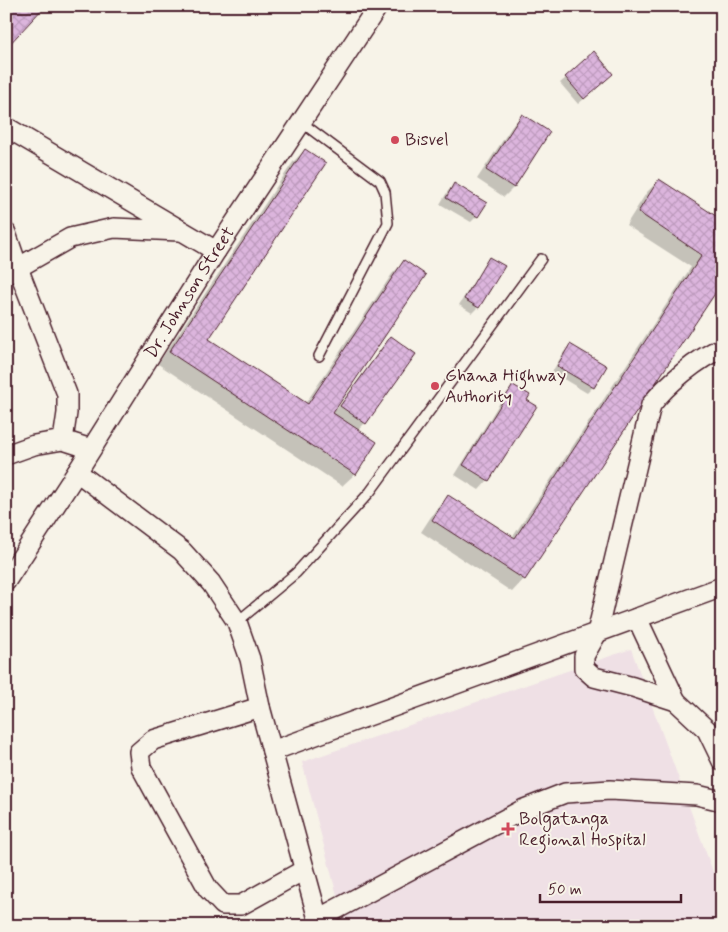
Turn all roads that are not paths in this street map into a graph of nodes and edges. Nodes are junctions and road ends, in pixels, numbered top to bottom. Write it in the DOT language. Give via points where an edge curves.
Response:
graph roads {
  1 [pos="378,6"];
  2 [pos="301,122"];
  3 [pos="6,127"];
  4 [pos="182,231"];
  5 [pos="6,233"];
  6 [pos="216,251"];
  7 [pos="541,259"];
  8 [pos="12,271"];
  9 [pos="722,348"];
  10 [pos="319,356"];
  11 [pos="64,440"];
  12 [pos="92,449"];
  13 [pos="6,455"];
  14 [pos="77,472"];
  15 [pos="6,581"];
  16 [pos="722,587"];
  17 [pos="638,618"];
  18 [pos="237,622"];
  19 [pos="598,633"];
  20 [pos="676,701"];
  21 [pos="260,707"];
  22 [pos="272,751"];
  23 [pos="722,761"];
  24 [pos="722,802"];
  25 [pos="304,870"];
  26 [pos="317,923"];
  1 -- 2 [label="street, Dr. Johnson Street"];
  2 -- 6 [label="street, Dr. Johnson Street"];
  2 -- 10 [label="lane" via="380,181 385,192 388,223"];
  3 -- 4 [label="street"];
  4 -- 6 [label="street"];
  4 -- 8 [label="street" via="114,228 70,238"];
  5 -- 8 [label="street"];
  6 -- 12 [label="street, Dr. Johnson Street"];
  7 -- 18 [label="lane" via="370,492 296,573"];
  8 -- 11 [label="street" via="67,394"];
  9 -- 19 [label="street" via="708,354 660,393 651,405"];
  11 -- 12 [label="street"];
  11 -- 13 [label="street" via="34,444"];
  12 -- 14 [label="street, Dr. Johnson Street"];
  14 -- 15 [label="street, Dr. Johnson Street"];
  14 -- 18 [label="street" via="182,551 210,583"];
  16 -- 17 [label="street"];
  17 -- 19 [label="street"];
  17 -- 20 [label="street"];
  18 -- 21 [label="street" via="250,659"];
  19 -- 20 [label="street" via="584,656 584,668 594,677"];
  19 -- 22 [label="street"];
  20 -- 23 [label="street" via="707,730"];
  21 -- 22 [label="street"];
  21 -- 25 [label="street" via="153,740 139,752 141,767 208,889 223,904 241,905"];
  22 -- 25 [label="street"];
  24 -- 26 [label="street" via="697,795 610,790 565,793 524,809"];
  25 -- 26 [label="street"];
}
